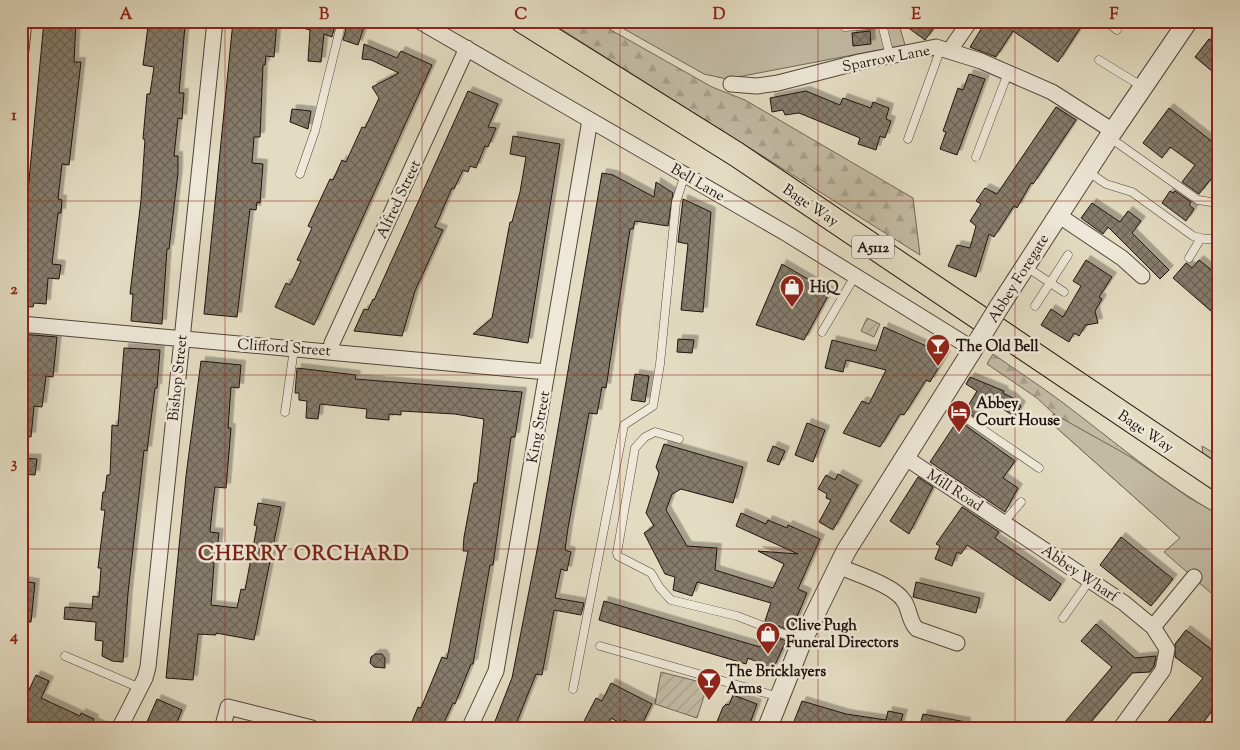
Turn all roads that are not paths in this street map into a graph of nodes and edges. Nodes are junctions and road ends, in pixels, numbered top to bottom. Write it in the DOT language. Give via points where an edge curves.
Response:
graph roads {
  1 [pos="24,21"];
  2 [pos="215,21"];
  3 [pos="342,21"];
  4 [pos="419,21"];
  5 [pos="523,21"];
  6 [pos="970,21"];
  7 [pos="1106,21"];
  8 [pos="1188,21"];
  9 [pos="1208,21"];
  10 [pos="1219,25"];
  11 [pos="845,27"];
  12 [pos="1117,30"];
  13 [pos="467,48"];
  14 [pos="946,49"];
  15 [pos="21,50"];
  16 [pos="890,56"];
  17 [pos="1099,60"];
  18 [pos="1008,72"];
  19 [pos="731,84"];
  20 [pos="1143,87"];
  21 [pos="590,120"];
  22 [pos="1111,134"];
  23 [pos="908,138"];
  24 [pos="976,157"];
  25 [pos="1087,171"];
  26 [pos="300,174"];
  27 [pos="684,174"];
  28 [pos="1219,198"];
  29 [pos="1058,215"];
  30 [pos="1201,238"];
  31 [pos="1219,239"];
  32 [pos="1068,254"];
  33 [pos="1189,258"];
  34 [pos="1025,266"];
  35 [pos="855,276"];
  36 [pos="1142,276"];
  37 [pos="1050,282"];
  38 [pos="1064,292"];
  39 [pos="1035,306"];
  40 [pos="21,324"];
  41 [pos="822,332"];
  42 [pos="181,339"];
  43 [pos="977,344"];
  44 [pos="294,348"];
  45 [pos="330,350"];
  46 [pos="547,372"];
  47 [pos="941,401"];
  48 [pos="286,412"];
  49 [pos="679,438"];
  50 [pos="906,458"];
  51 [pos="1038,468"];
  52 [pos="1219,479"];
  53 [pos="1021,502"];
  54 [pos="1004,522"];
  55 [pos="838,566"];
  56 [pos="1194,577"];
  57 [pos="1090,580"];
  58 [pos="1063,618"];
  59 [pos="1153,627"];
  60 [pos="802,641"];
  61 [pos="957,643"];
  62 [pos="600,646"];
  63 [pos="65,656"];
  64 [pos="140,688"];
  65 [pos="572,689"];
  66 [pos="780,697"];
  67 [pos="312,728"];
  68 [pos="119,729"];
  69 [pos="222,729"];
  70 [pos="469,729"];
  71 [pos="767,729"];
  72 [pos="1120,729"];
  1 -- 15 [label="street"];
  2 -- 42 [label="street, Bishop Street"];
  3 -- 26 [label="lane" via="315,132"];
  4 -- 13 [label="street, Bell Lane"];
  5 -- 52 [label="main road, Bage Way / A5112" via="736,154"];
  6 -- 14 [label="street"];
  7 -- 12 [label="lane"];
  8 -- 20 [label="street, Abbey Foregate"];
  9 -- 10 [label="lane"];
  11 -- 16 [label="lane" via="882,24"];
  13 -- 21 [label="street, Bell Lane"];
  13 -- 45 [label="street, Alfred Street"];
  14 -- 16 [label="street, Sparrow Lane"];
  14 -- 18 [label="street, Sparrow Lane"];
  14 -- 23 [label="lane"];
  16 -- 19 [label="street, Sparrow Lane" via="778,83 757,86"];
  17 -- 20 [label="lane"];
  18 -- 22 [label="street, Sparrow Lane" via="1052,92"];
  18 -- 24 [label="lane"];
  20 -- 22 [label="street, Abbey Foregate"];
  21 -- 27 [label="street, Bell Lane"];
  21 -- 46 [label="street, King Street"];
  22 -- 25 [label="street, Abbey Foregate"];
  22 -- 28 [label="lane" via="1198,200 1211,202"];
  25 -- 29 [label="street, Abbey Foregate"];
  25 -- 30 [label="lane" via="1106,184 1132,192 1193,236"];
  27 -- 35 [label="street, Bell Lane"];
  27 -- 65 [label="lane" via="676,202 653,406 624,425"];
  29 -- 34 [label="street, Abbey Foregate"];
  29 -- 36 [label="street" via="1122,258"];
  30 -- 31 [label="lane"];
  30 -- 33 [label="lane"];
  32 -- 37 [label="lane"];
  34 -- 37 [label="lane"];
  34 -- 43 [label="street, Abbey Foregate, bridge"];
  35 -- 41 [label="lane"];
  35 -- 43 [label="street, Bell Lane"];
  37 -- 38 [label="lane"];
  37 -- 39 [label="lane"];
  40 -- 42 [label="street, Clifford Street"];
  42 -- 44 [label="street, Clifford Street"];
  42 -- 64 [label="street, Bishop Street" via="148,667"];
  43 -- 47 [label="street, Abbey Foregate"];
  44 -- 45 [label="street, Clifford Street"];
  44 -- 48 [label="lane"];
  45 -- 46 [label="street, Clifford Street"];
  46 -- 70 [label="street, King Street" via="496,672"];
  47 -- 50 [label="street, Abbey Foregate"];
  47 -- 51 [label="lane"];
  49 -- 60 [label="lane" via="655,432 635,448 618,556 651,572 671,600 736,616"];
  50 -- 54 [label="street, Mill Road"];
  50 -- 55 [label="street, Abbey Foregate"];
  53 -- 54 [label="lane"];
  54 -- 57 [label="street, Abbey Wharf"];
  55 -- 60 [label="street, Abbey Foregate"];
  55 -- 61 [label="street" via="897,593 905,602 917,629"];
  56 -- 59 [label="street"];
  57 -- 58 [label="lane"];
  57 -- 59 [label="street, Abbey Wharf"];
  59 -- 72 [label="street, Abbey Wharf" via="1167,649 1163,670"];
  60 -- 66 [label="street, Abbey Foregate"];
  62 -- 66 [label="lane"];
  63 -- 64 [label="lane"];
  64 -- 68 [label="street, Bishop Street"];
  66 -- 71 [label="street, Abbey Foregate"];
  67 -- 69 [label="street" via="228,707"];
}
